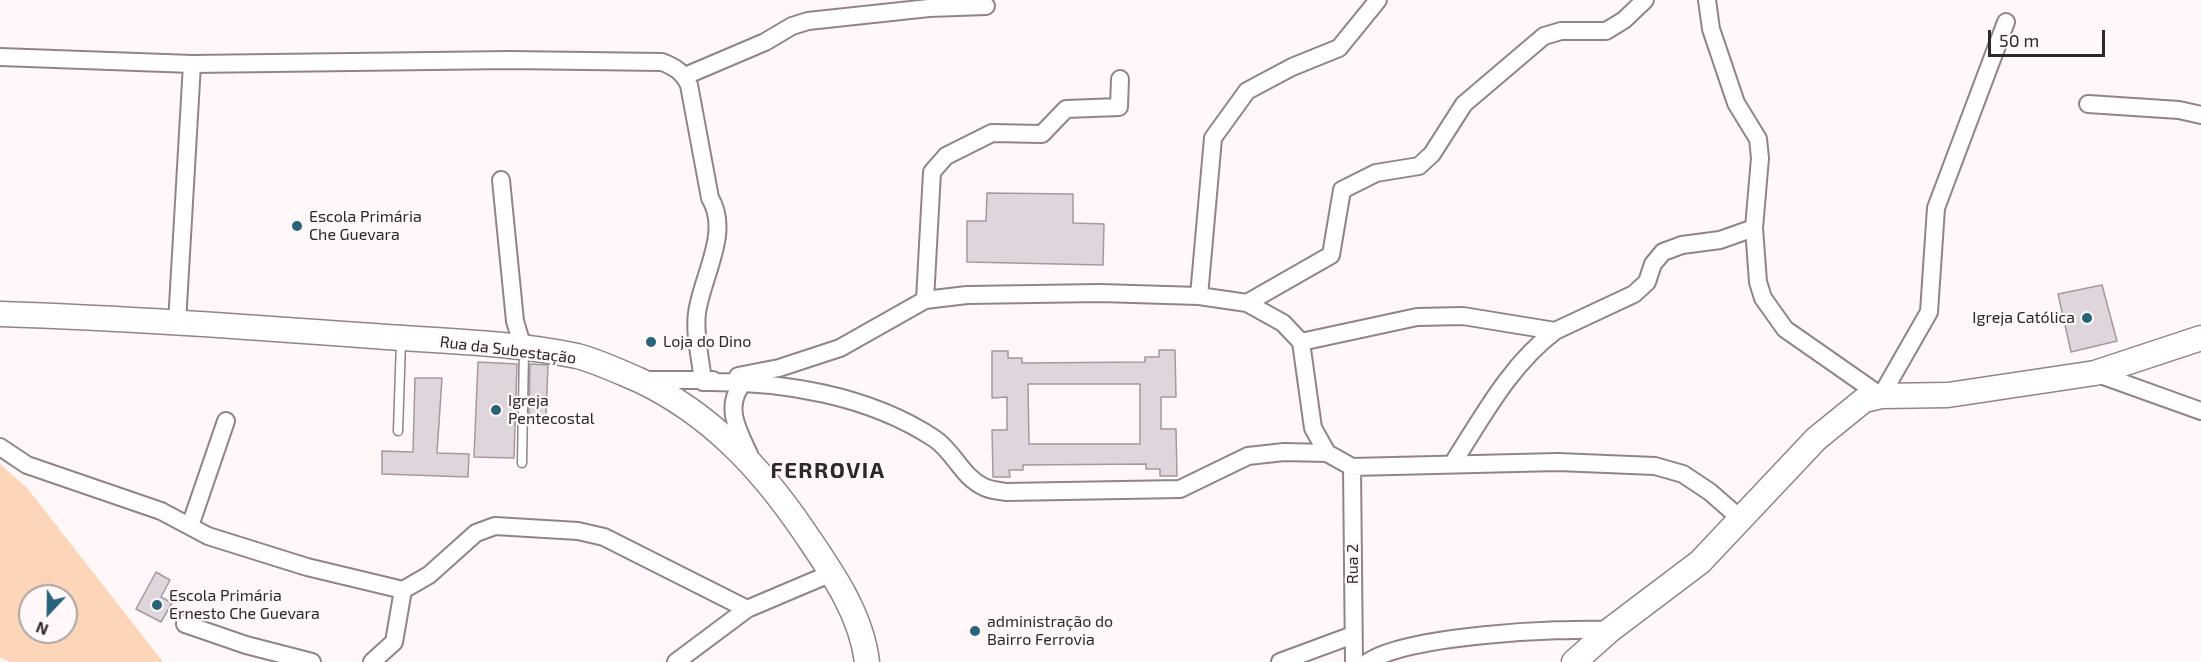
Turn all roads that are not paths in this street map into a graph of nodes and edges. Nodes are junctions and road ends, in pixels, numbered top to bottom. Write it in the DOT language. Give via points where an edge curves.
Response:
graph roads {
  1 [pos="1378,0"];
  2 [pos="1645,0"];
  3 [pos="1707,0"];
  4 [pos="986,6"];
  5 [pos="2006,22"];
  6 [pos="0,57"];
  7 [pos="192,64"];
  8 [pos="685,76"];
  9 [pos="1120,80"];
  10 [pos="2088,104"];
  11 [pos="2201,115"];
  12 [pos="501,180"];
  13 [pos="1754,228"];
  14 [pos="1199,296"];
  15 [pos="926,300"];
  16 [pos="1247,303"];
  17 [pos="0,314"];
  18 [pos="177,323"];
  19 [pos="1555,330"];
  20 [pos="401,338"];
  21 [pos="2201,338"];
  22 [pos="1301,342"];
  23 [pos="524,348"];
  24 [pos="2095,374"];
  25 [pos="639,380"];
  26 [pos="745,381"];
  27 [pos="704,382"];
  28 [pos="1881,396"];
  29 [pos="2201,411"];
  30 [pos="226,421"];
  31 [pos="398,431"];
  32 [pos="0,447"];
  33 [pos="1327,453"];
  34 [pos="1453,463"];
  35 [pos="522,464"];
  36 [pos="755,467"];
  37 [pos="1352,467"];
  38 [pos="1742,520"];
  39 [pos="190,526"];
  40 [pos="832,573"];
  41 [pos="403,590"];
  42 [pos="747,609"];
  43 [pos="185,624"];
  44 [pos="1610,630"];
  45 [pos="1353,635"];
  46 [pos="312,662"];
  47 [pos="372,662"];
  48 [pos="676,662"];
  49 [pos="867,662"];
  50 [pos="1280,662"];
  51 [pos="1354,662"];
  52 [pos="1368,662"];
  53 [pos="1574,662"];
  1 -- 14 [label="street" via="1339,48 1247,91 1213,138"];
  2 -- 16 [label="street" via="1606,31 1544,36 1464,105 1432,154 1419,166 1376,173 1342,190 1331,255"];
  3 -- 13 [label="street" via="1711,29 1736,103 1758,139"];
  4 -- 8 [label="street" via="808,21"];
  5 -- 28 [label="street" via="1936,208 1929,312"];
  6 -- 7 [label="street"];
  7 -- 8 [label="street" via="662,62"];
  7 -- 18 [label="street"];
  8 -- 27 [label="street" via="718,225 697,313"];
  9 -- 15 [label="street" via="1119,107 1066,109 1042,134 992,133 946,156 932,172"];
  10 -- 11 [label="street"];
  12 -- 23 [label="street" via="515,321"];
  13 -- 19 [label="street" via="1663,252 1653,264 1647,282 1634,294"];
  13 -- 28 [label="street" via="1758,282 1773,315 1785,329"];
  14 -- 15 [label="street" via="1024,294"];
  14 -- 16 [label="street"];
  15 -- 27 [label="street" via="840,348 779,368"];
  16 -- 22 [label="street" via="1282,323"];
  17 -- 18 [label="street, Rua da Subestação"];
  18 -- 20 [label="street, Rua da Subestação"];
  19 -- 22 [label="street" via="1463,316 1417,316"];
  19 -- 34 [label="street" via="1508,378"];
  20 -- 23 [label="street, Rua da Subestação"];
  20 -- 31 [label="lane"];
  21 -- 24 [label="street"];
  22 -- 33 [label="street" via="1313,428"];
  23 -- 25 [label="street, Rua da Subestação" via="579,357"];
  23 -- 35 [label="lane"];
  24 -- 28 [label="street" via="1948,396"];
  24 -- 29 [label="street"];
  25 -- 27 [label="street"];
  25 -- 36 [label="street, Rua da Subestação" via="704,418"];
  26 -- 27 [label="street"];
  26 -- 33 [label="street" via="862,404 902,419 938,441 966,474 984,488 1006,492 1179,489 1248,456"];
  26 -- 36 [label="street" via="735,391 732,413"];
  28 -- 38 [label="street" via="1850,409 1816,439"];
  30 -- 39 [label="street"];
  32 -- 39 [label="street" via="27,465 161,511"];
  33 -- 37 [label="street"];
  34 -- 37 [label="street"];
  34 -- 38 [label="street" via="1656,466 1683,474"];
  36 -- 40 [label="street, Rua da Subestação"];
  37 -- 45 [label="street, Rua 2"];
  38 -- 44 [label="street" via="1700,562"];
  39 -- 41 [label="street" via="208,536 307,567"];
  40 -- 42 [label="street"];
  40 -- 49 [label="street, Rua da Subestação" via="850,605"];
  41 -- 42 [label="street" via="429,575 476,533 495,526 578,531 604,537"];
  41 -- 47 [label="street" via="394,642"];
  42 -- 48 [label="street"];
  43 -- 46 [label="street"];
  44 -- 52 [label="street" via="1568,628 1436,642 1377,656"];
  44 -- 53 [label="street"];
  45 -- 50 [label="street"];
  45 -- 51 [label="street, Rua 2"];
}
